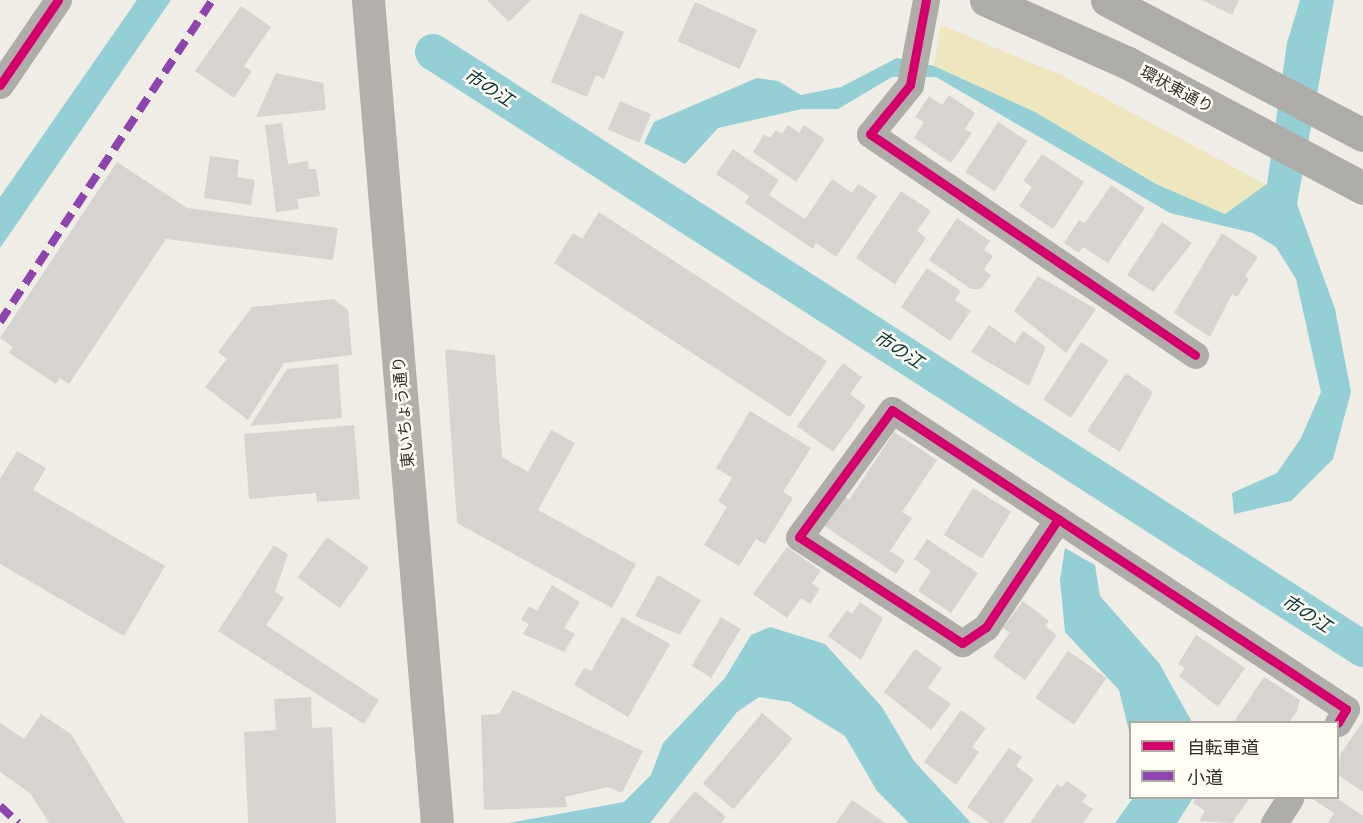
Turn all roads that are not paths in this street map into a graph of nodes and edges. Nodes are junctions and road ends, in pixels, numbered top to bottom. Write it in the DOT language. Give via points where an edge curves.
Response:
graph roads {
  1 [pos="58,0"];
  2 [pos="368,0"];
  3 [pos="926,0"];
  4 [pos="986,0"];
  5 [pos="1107,0"];
  6 [pos="0,85"];
  7 [pos="1363,135"];
  8 [pos="1363,188"];
  9 [pos="1195,355"];
  10 [pos="1058,519"];
  11 [pos="1339,721"];
  12 [pos="1289,799"];
  13 [pos="437,823"];
  14 [pos="1274,823"];
  1 -- 6 [label="street"];
  2 -- 13 [label="main road, 東いちょう通り"];
  3 -- 9 [label="street" via="910,85 870,134"];
  4 -- 8 [label="main road, 環状東通り" via="1128,63"];
  5 -- 7 [label="main road"];
  10 -- 10 [label="street" via="892,410 799,537 962,643 986,627"];
  10 -- 11 [label="street" via="1346,709"];
  12 -- 14 [label="street"];
}
